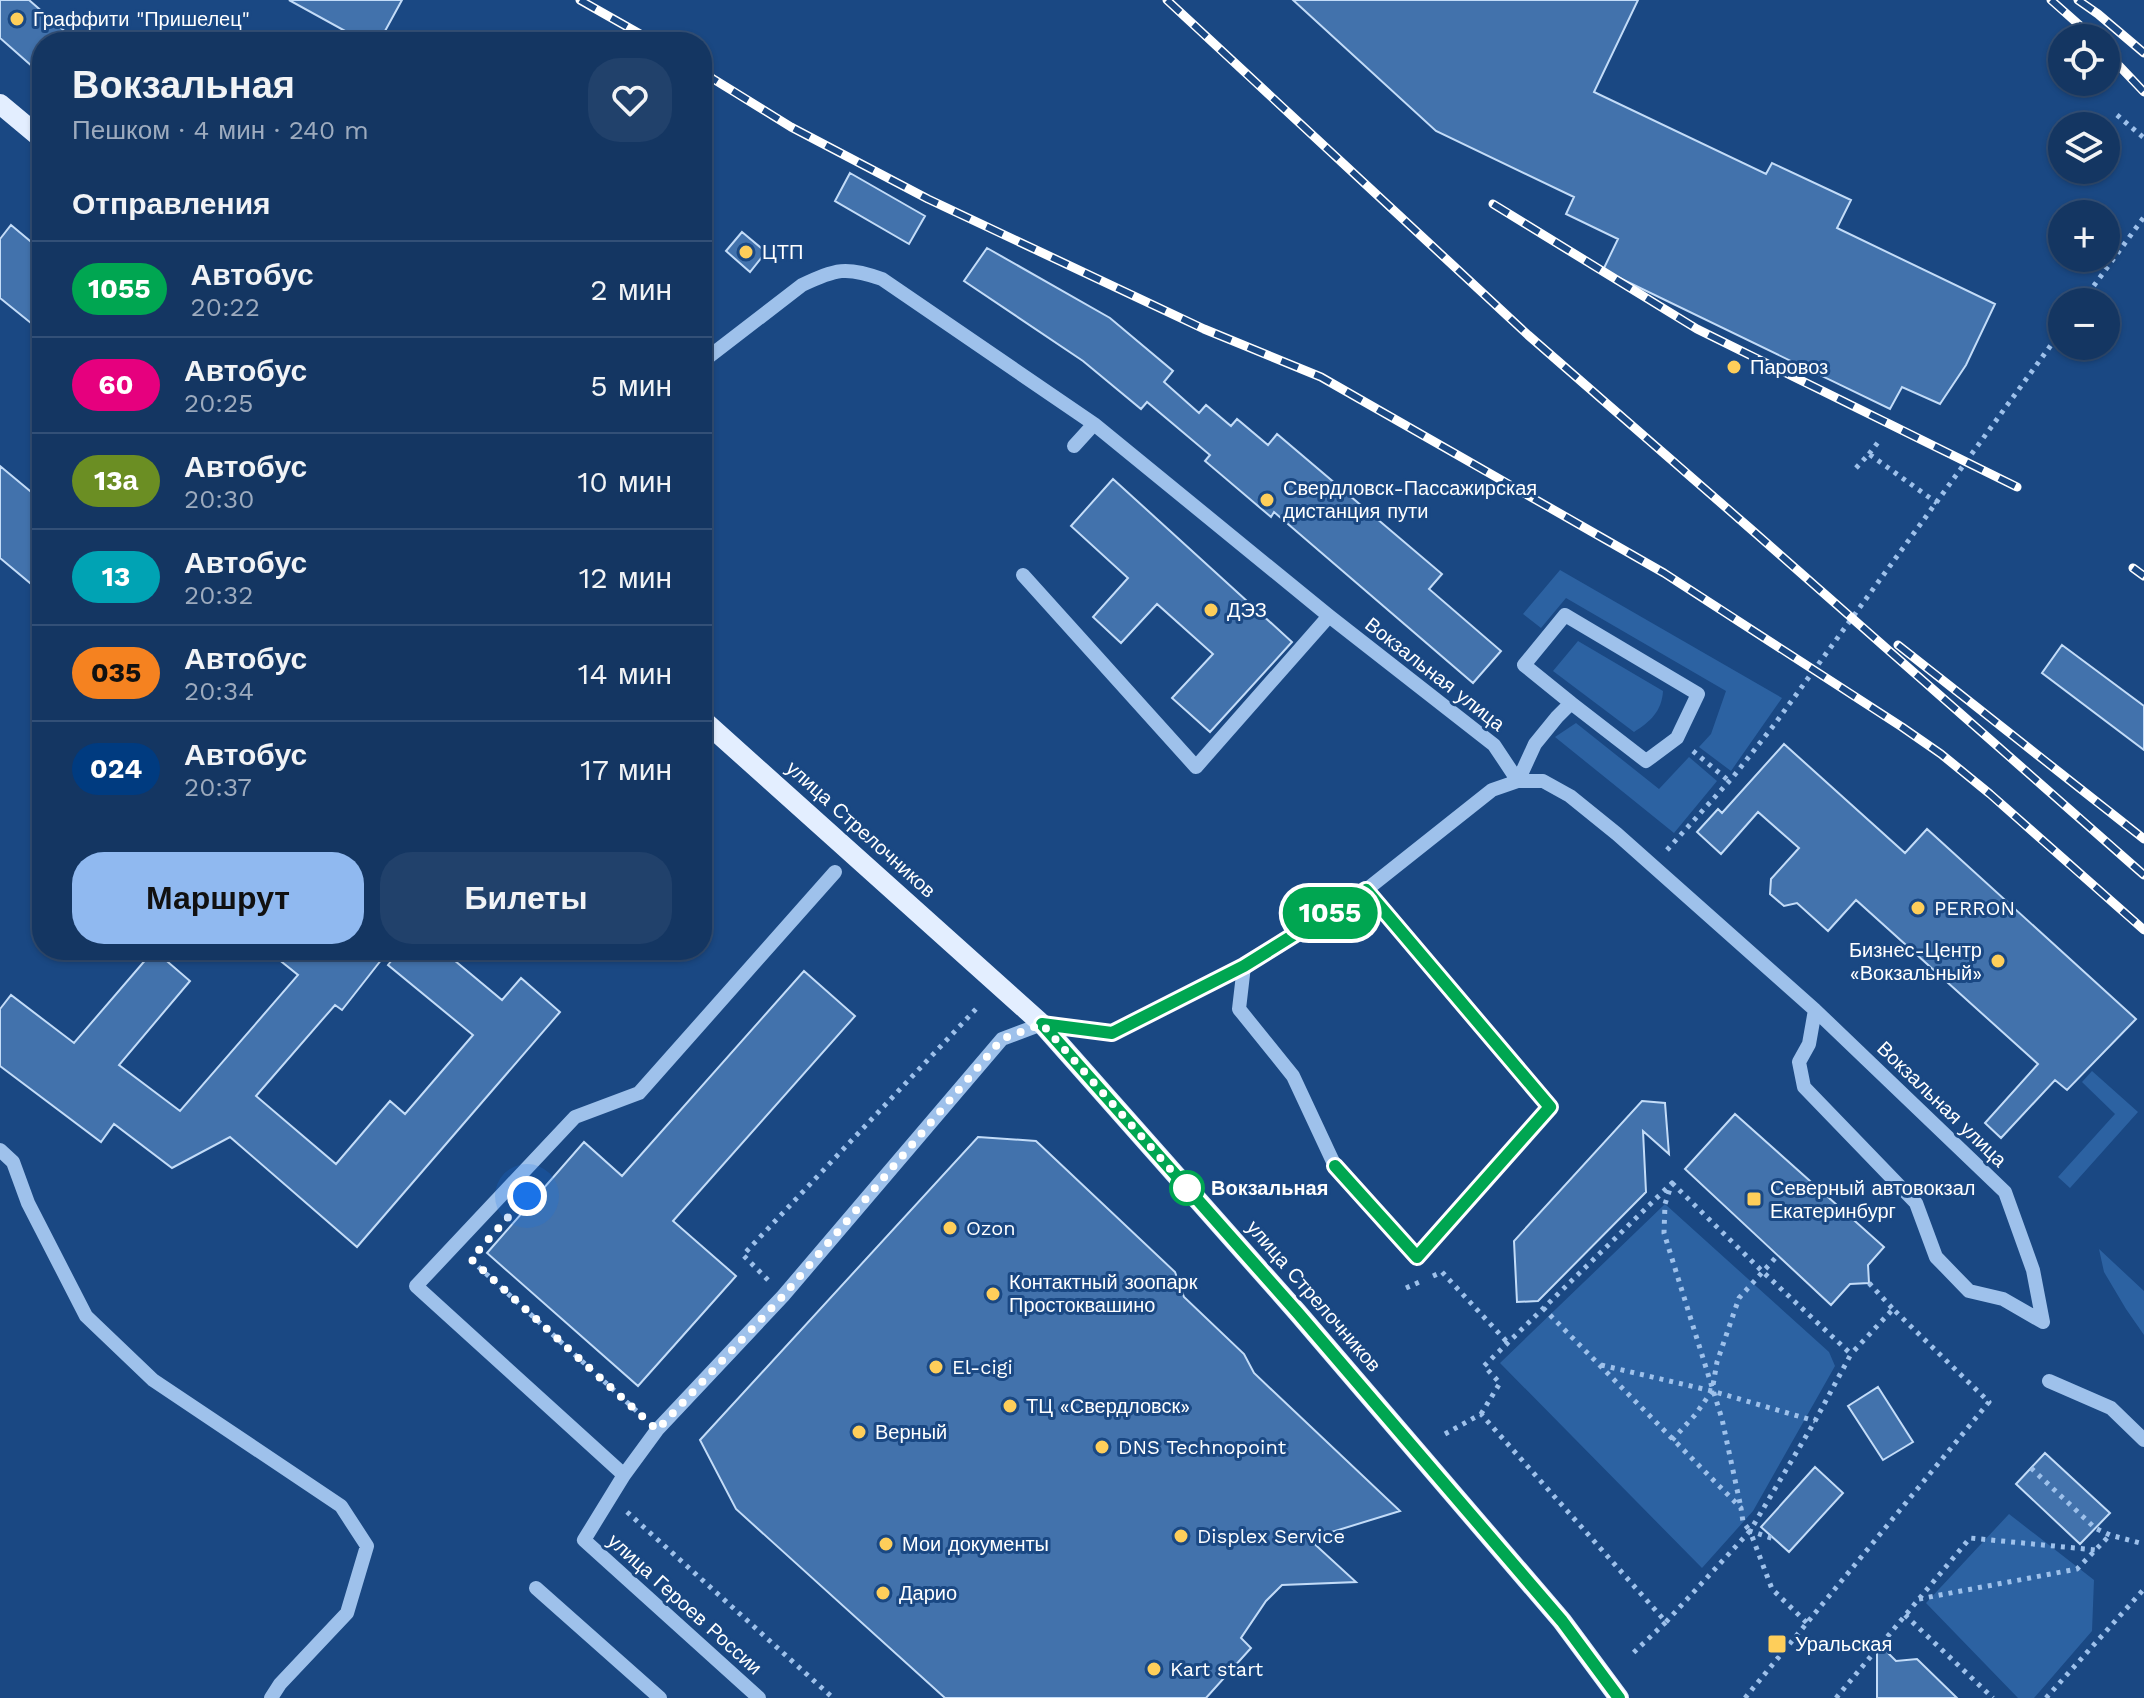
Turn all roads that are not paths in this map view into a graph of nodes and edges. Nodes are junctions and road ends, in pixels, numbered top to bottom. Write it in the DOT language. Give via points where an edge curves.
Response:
graph roads {
  1 [pos="0,104"];
  2 [pos="32,131"];
  3 [pos="712,354"];
  4 [pos="1094,424"];
  5 [pos="1074,446"];
  6 [pos="1023,575"];
  7 [pos="1329,616"];
  8 [pos="1571,703"];
  9 [pos="712,728"];
  10 [pos="1518,781"];
  11 [pos="835,872"];
  12 [pos="1366,890"];
  13 [pos="1244,966"];
  14 [pos="1815,1010"];
  15 [pos="1042,1024"];
  16 [pos="0,1150"];
  17 [pos="2049,1381"];
  18 [pos="2144,1440"];
  19 [pos="624,1475"];
  20 [pos="536,1588"];
  21 [pos="271,1698"];
  22 [pos="660,1698"];
  23 [pos="759,1698"];
  24 [pos="1619,1698"];
  1 -- 2 [label="main road"];
  3 -- 4 [label="street, Вокзальная улица" via="802,285 841,270 859,271 882,279"];
  4 -- 5 [label="street"];
  4 -- 7 [label="street, Вокзальная улица"];
  6 -- 7 [label="street" via="1196,767"];
  7 -- 10 [label="street, Вокзальная улица" via="1494,745"];
  8 -- 8 [label="street" via="1646,761 1677,738 1698,694 1565,615 1524,665"];
  8 -- 10 [label="street" via="1535,744"];
  9 -- 15 [label="main road, улица Стрелочников"];
  10 -- 12 [label="street" via="1492,790"];
  10 -- 14 [label="street, Вокзальная улица" via="1543,781 1570,796"];
  11 -- 19 [label="street" via="639,1093 575,1117 416,1286"];
  12 -- 13 [label="street"];
  12 -- 13 [label="street" via="1550,1107 1417,1257 1335,1166 1293,1076 1239,1009"];
  13 -- 15 [label="street" via="1112,1033"];
  14 -- 14 [label="street, Вокзальная улица" via="2005,1192 2033,1270 2043,1322 2003,1299 1969,1291 1936,1257 1916,1203 1804,1087 1799,1062 1809,1044"];
  15 -- 19 [label="street" via="1002,1039 783,1296 657,1430"];
  15 -- 24 [label="main road, улица Стрелочников" via="1552,1609"];
  16 -- 21 [label="street" via="13,1162 28,1203 86,1316 153,1380 341,1506 367,1546 347,1613"];
  17 -- 18 [label="street" via="2111,1408"];
  19 -- 23 [label="street, улица Героев России" via="584,1540"];
  20 -- 22 [label="street"];
}
